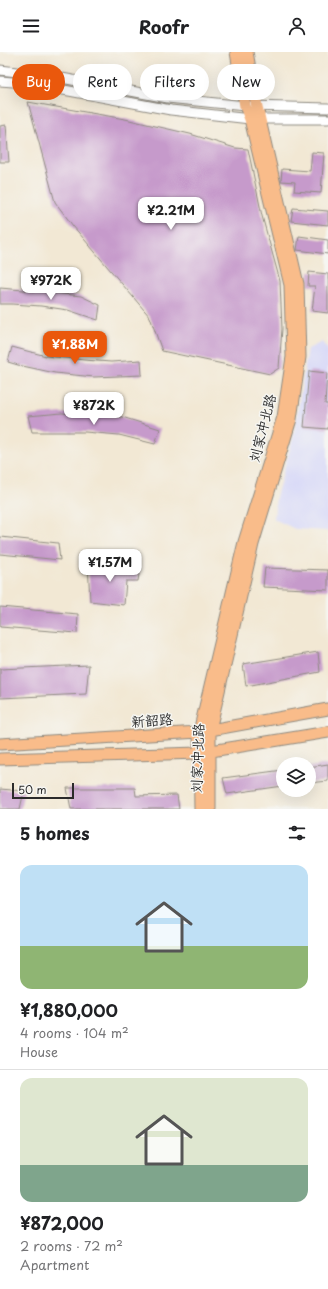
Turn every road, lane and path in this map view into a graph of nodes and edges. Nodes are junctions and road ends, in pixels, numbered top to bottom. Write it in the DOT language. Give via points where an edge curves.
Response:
graph roads {
  1 [pos="236,52"];
  2 [pos="247,52"];
  3 [pos="0,70"];
  4 [pos="0,81"];
  5 [pos="245,106"];
  6 [pos="257,107"];
  7 [pos="328,108"];
  8 [pos="255,119"];
  9 [pos="328,119"];
  10 [pos="328,709"];
  11 [pos="210,730"];
  12 [pos="199,732"];
  13 [pos="328,732"];
  14 [pos="0,744"];
  15 [pos="204,752"];
  16 [pos="0,759"];
  17 [pos="200,809"];
  18 [pos="210,809"];
  1 -- 5 [label="main road, 刘家冲北路"];
  2 -- 6 [label="main road, 刘家冲北路"];
  3 -- 5 [label="street" via="51,76 168,98"];
  4 -- 8 [label="street" via="26,83 171,110"];
  5 -- 6 [label="street"];
  5 -- 8 [label="main road, 刘家冲北路"];
  6 -- 7 [label="street"];
  6 -- 8 [label="main road, 刘家冲北路"];
  8 -- 9 [label="street"];
  8 -- 11 [label="main road, 刘家冲北路" via="298,284 300,357 291,419 253,544"];
  8 -- 12 [label="main road, 刘家冲北路" via="290,285 292,357 282,417 244,542"];
  10 -- 11 [label="main road, 新韶路"];
  11 -- 12 [label="main road, 新韶路"];
  11 -- 15 [label="main road, 刘家冲北路"];
  12 -- 14 [label="main road, 新韶路"];
  12 -- 15 [label="main road, 刘家冲北路"];
  13 -- 15 [label="main road"];
  15 -- 16 [label="main road"];
  15 -- 17 [label="main road, 刘家冲北路"];
  15 -- 18 [label="main road, 刘家冲北路"];
}
